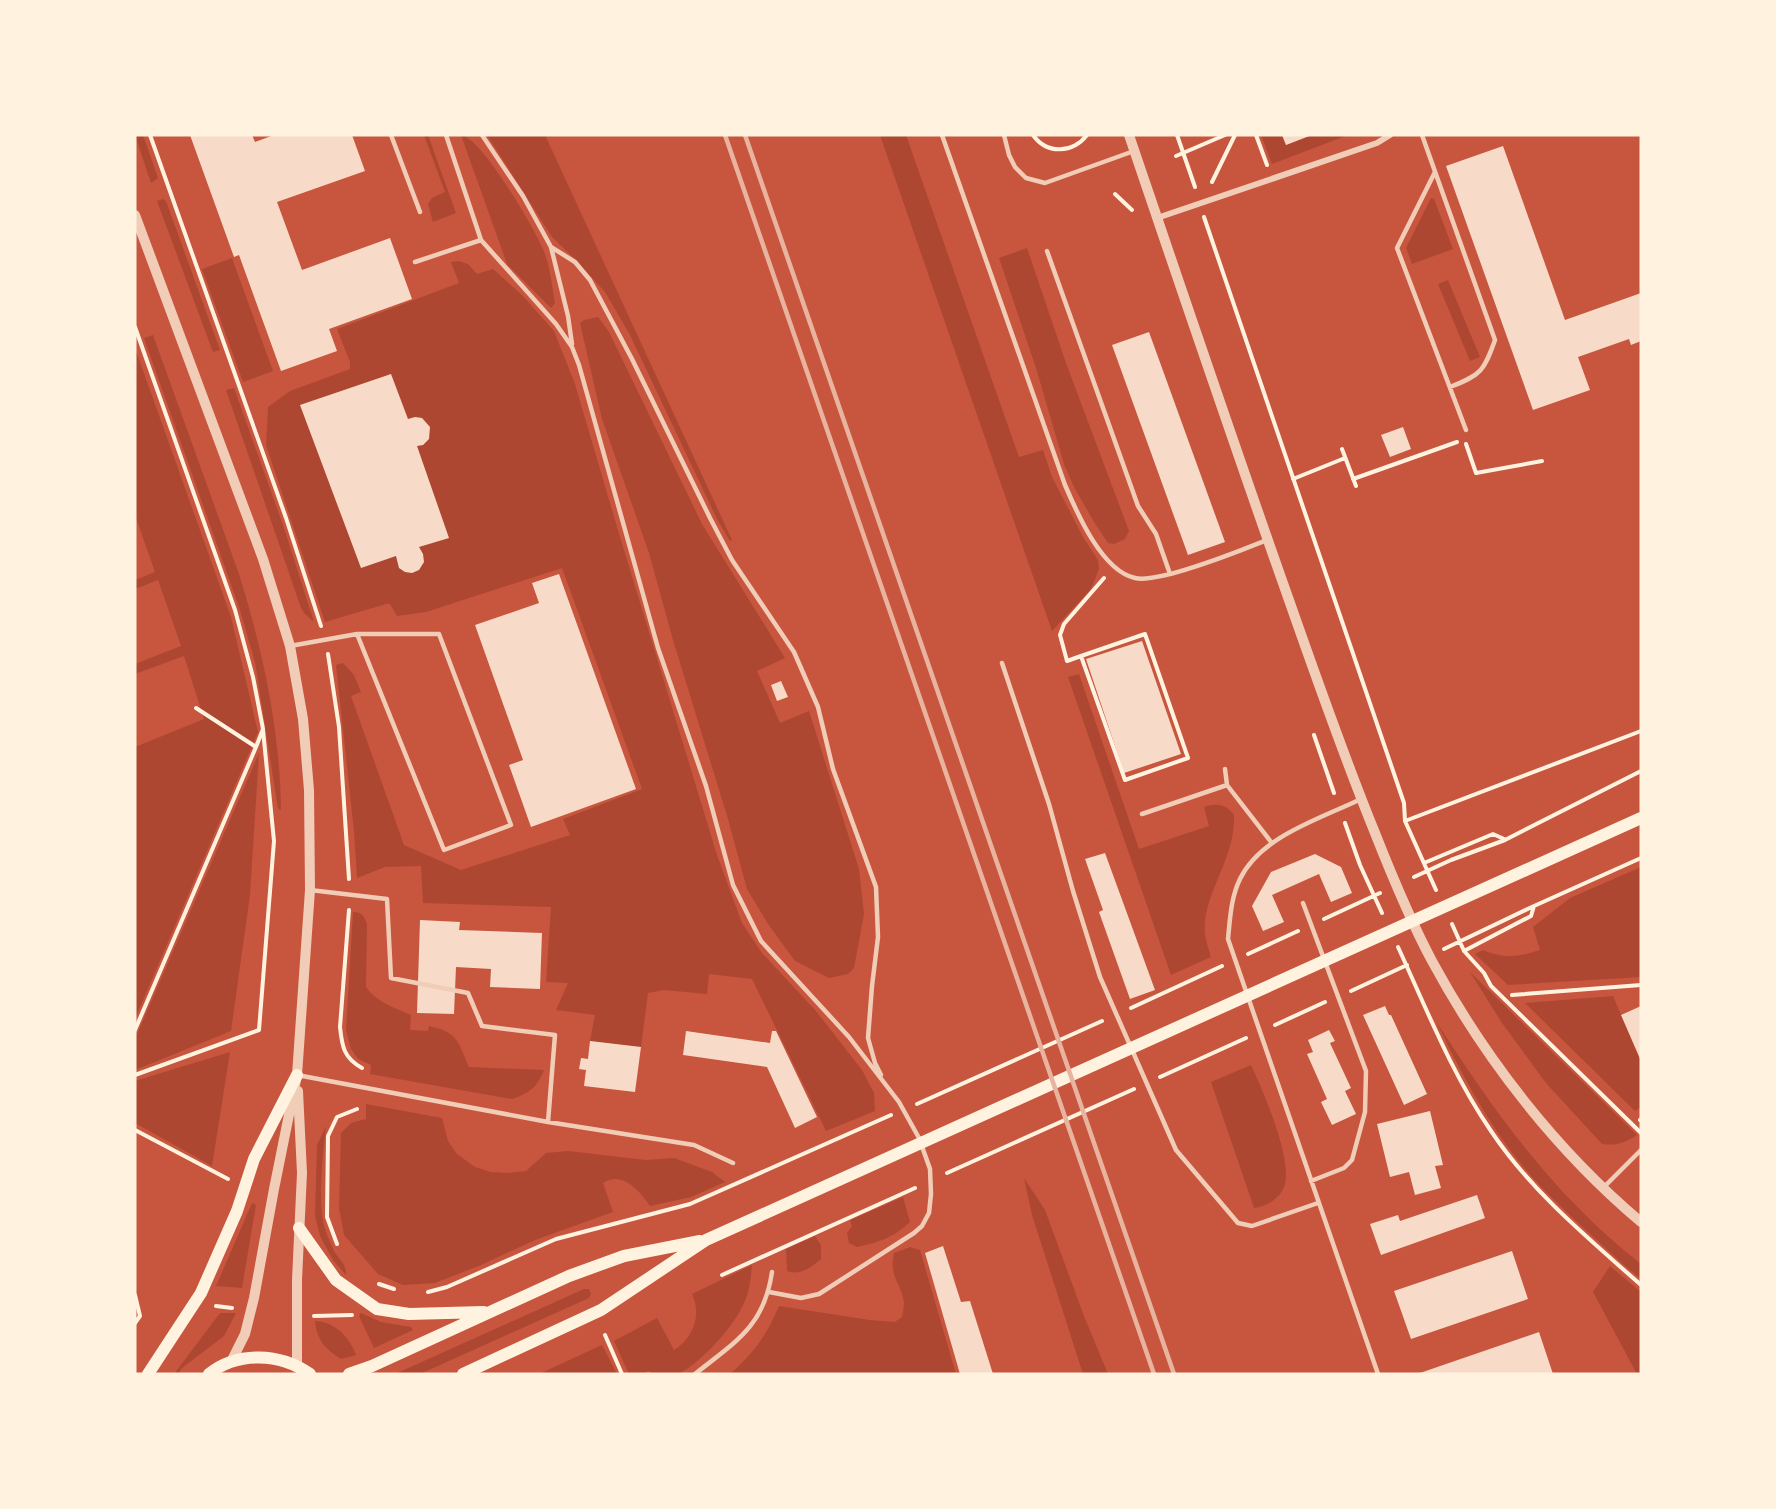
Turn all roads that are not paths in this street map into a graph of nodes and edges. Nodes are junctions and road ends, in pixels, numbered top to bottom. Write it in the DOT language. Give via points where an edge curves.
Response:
graph roads {
  1 [pos="391,135"];
  2 [pos="446,135"];
  3 [pos="482,135"];
  4 [pos="942,135"];
  5 [pos="1004,135"];
  6 [pos="1129,135"];
  7 [pos="1390,135"];
  8 [pos="1422,135"];
  9 [pos="1134,151"];
  10 [pos="1435,171"];
  11 [pos="420,212"];
  12 [pos="135,215"];
  13 [pos="1157,218"];
  14 [pos="482,240"];
  15 [pos="551,248"];
  16 [pos="1047,251"];
  17 [pos="414,262"];
  18 [pos="572,347"];
  19 [pos="1450,387"];
  20 [pos="1466,430"];
  21 [pos="1268,540"];
  22 [pos="1170,574"];
  23 [pos="357,634"];
  24 [pos="290,646"];
  25 [pos="1002,663"];
  26 [pos="1225,770"];
  27 [pos="1227,785"];
  28 [pos="1362,799"];
  29 [pos="1142,814"];
  30 [pos="1641,818"];
  31 [pos="1271,842"];
  32 [pos="310,890"];
  33 [pos="1303,903"];
  34 [pos="297,1075"];
  35 [pos="890,1090"];
  36 [pos="548,1122"];
  37 [pos="1641,1150"];
  38 [pos="733,1163"];
  39 [pos="1311,1180"];
  40 [pos="1603,1188"];
  41 [pos="1318,1203"];
  42 [pos="1641,1222"];
  43 [pos="299,1228"];
  44 [pos="706,1240"];
  45 [pos="772,1272"];
  46 [pos="769,1292"];
  47 [pos="488,1312"];
  48 [pos="231,1362"];
  49 [pos="297,1366"];
  50 [pos="148,1374"];
  51 [pos="209,1374"];
  52 [pos="310,1374"];
  53 [pos="348,1374"];
  54 [pos="463,1374"];
  55 [pos="695,1374"];
  56 [pos="1378,1374"];
  1 -- 11 [label="lane"];
  2 -- 14 [label="lane"];
  3 -- 15 [label="lane" via="523,196"];
  4 -- 22 [label="lane" via="1065,485 1086,528 1113,566 1135,578"];
  5 -- 9 [label="lane" via="1015,167 1026,178 1045,183"];
  6 -- 9 [label="street"];
  7 -- 13 [label="street" via="1377,143"];
  8 -- 10 [label="lane"];
  9 -- 13 [label="street"];
  10 -- 19 [label="lane" via="1397,248"];
  10 -- 19 [label="lane" via="1495,340 1486,365 1472,379"];
  12 -- 24 [label="street" via="263,559"];
  13 -- 21 [label="street"];
  14 -- 17 [label="lane"];
  14 -- 18 [label="lane"];
  15 -- 18 [label="lane"];
  15 -- 35 [label="lane" via="575,262 590,280 710,519 732,560 794,652 818,707 833,769 876,887 878,937 868,1038 875,1063"];
  16 -- 22 [label="lane" via="1138,506 1156,534"];
  18 -- 35 [label="lane" via="658,648 706,786 733,885 761,941 849,1037"];
  19 -- 20 [label="lane"];
  21 -- 22 [label="lane"];
  21 -- 28 [label="street"];
  23 -- 23 [label="lane" via="444,850 511,825 439,634"];
  23 -- 24 [label="lane"];
  24 -- 32 [label="street" via="309,790"];
  25 -- 41 [label="lane" via="1100,977 1176,1150 1238,1223 1252,1226"];
  26 -- 27 [label="lane"];
  27 -- 29 [label="lane"];
  27 -- 31 [label="lane"];
  28 -- 31 [label="lane"];
  28 -- 40 [label="street" via="1431,959 1478,1037 1546,1128"];
  30 -- 44 [label="main road"];
  31 -- 39 [label="lane" via="1239,880 1228,939"];
  32 -- 34 [label="street"];
  32 -- 36 [label="lane" via="387,898 391,978 468,993 482,1026 555,1035"];
  33 -- 39 [label="lane" via="1366,1071 1365,1112 1352,1160 1344,1168"];
  34 -- 36 [label="lane"];
  34 -- 43 [label="street" via="302,1173"];
  34 -- 48 [label="street" via="254,1298 245,1334"];
  34 -- 50 [label="main road" via="254,1159 237,1211 201,1293"];
  35 -- 46 [label="lane" via="919,1138 930,1169 929,1213 922,1226 819,1294 801,1298"];
  36 -- 38 [label="lane" via="694,1145"];
  37 -- 40 [label="lane"];
  39 -- 41 [label="lane"];
  40 -- 42 [label="street"];
  41 -- 56 [label="lane"];
  43 -- 47 [label="main road" via="336,1280 377,1309 409,1314"];
  43 -- 49 [label="street"];
  44 -- 47 [label="main road" via="624,1256"];
  44 -- 54 [label="main road" via="601,1310"];
  45 -- 46 [label="lane"];
  46 -- 55 [label="lane" via="760,1315 741,1337"];
  47 -- 53 [label="main road"];
  48 -- 49 [label="main road" via="250,1357 270,1358"];
  48 -- 51 [label="main road"];
  49 -- 52 [label="main road"];
}
